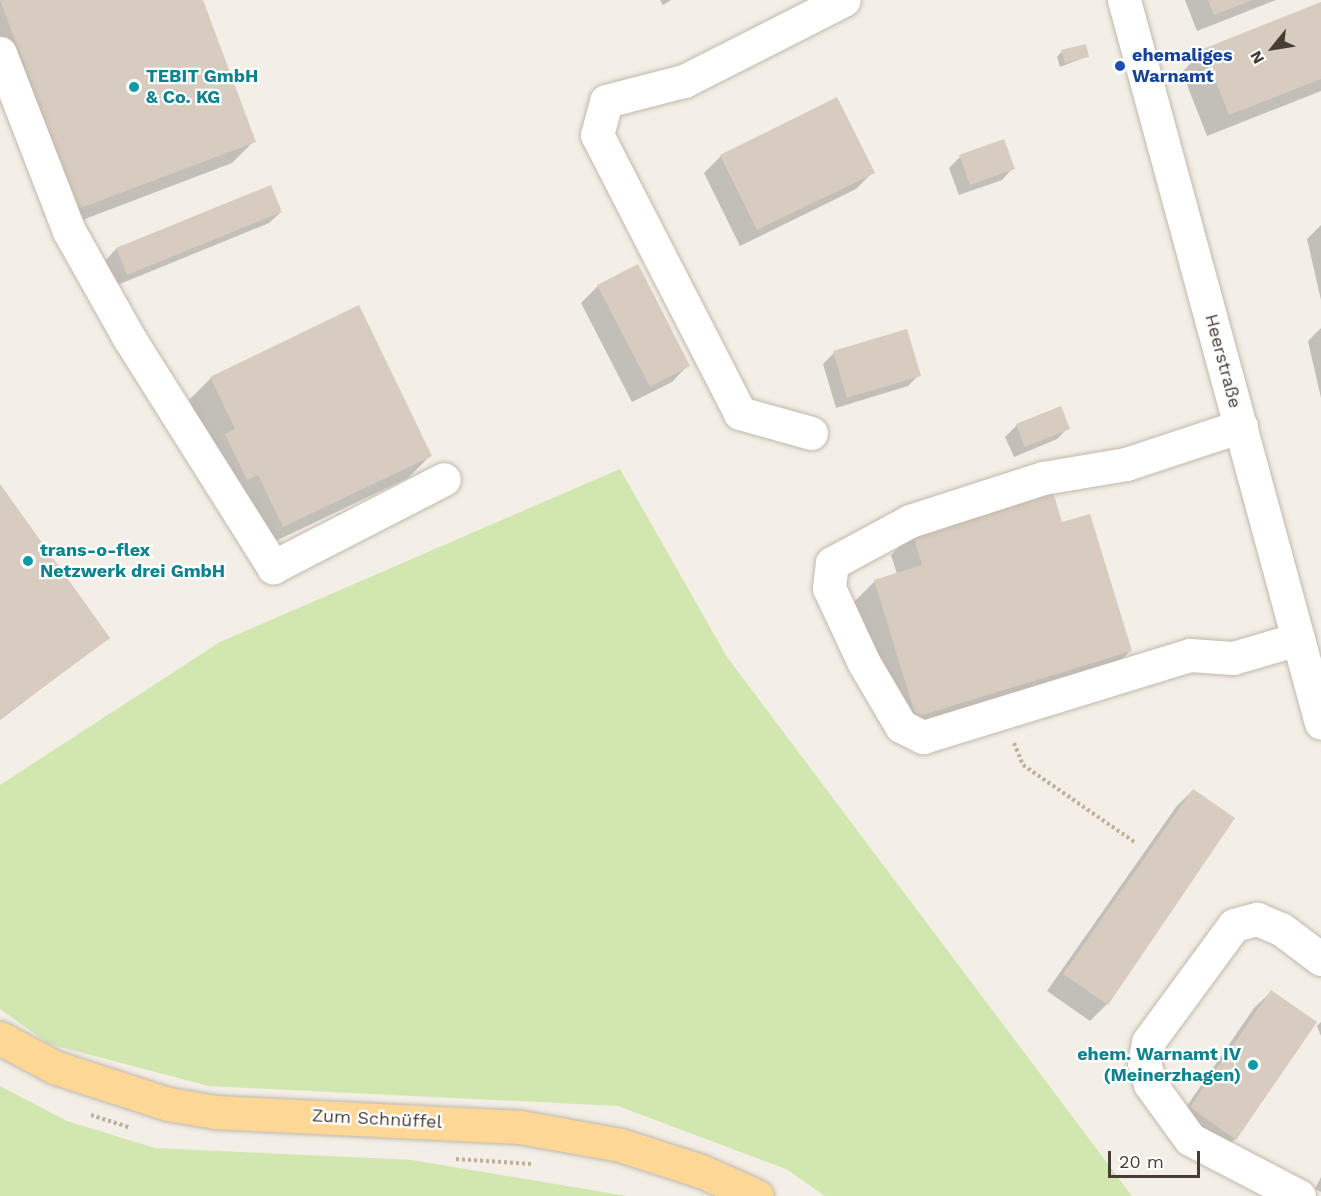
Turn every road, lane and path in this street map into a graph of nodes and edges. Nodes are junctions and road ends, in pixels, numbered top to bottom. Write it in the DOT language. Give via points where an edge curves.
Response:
graph roads {
  1 [pos="844,0"];
  2 [pos="1124,0"];
  3 [pos="0,53"];
  4 [pos="1241,426"];
  5 [pos="811,433"];
  6 [pos="444,479"];
  7 [pos="1298,639"];
  8 [pos="1002,712"];
  9 [pos="1321,723"];
  10 [pos="1136,843"];
  11 [pos="1321,959"];
  12 [pos="0,1038"];
  13 [pos="757,1196"];
  14 [pos="1299,1196"];
  1 -- 5 [label="street" via="684,81 606,101 597,135 740,414"];
  2 -- 4 [label="street, Heerstraße"];
  3 -- 6 [label="street" via="69,231 129,339 273,567"];
  4 -- 7 [label="street, Heerstraße"];
  4 -- 8 [label="street" via="1126,464 1043,478 910,521 832,563 829,588 864,663 902,726 923,737"];
  7 -- 8 [label="street" via="1233,658 1190,655"];
  7 -- 9 [label="street, Heerstraße"];
  8 -- 10 [label="path" via="1023,765"];
  11 -- 14 [label="street" via="1281,929 1257,919 1234,925 1148,1042 1144,1063 1150,1084 1190,1139"];
  12 -- 13 [label="main road, Zum Schnüffel" via="54,1067 168,1104 215,1112 520,1127 620,1145 701,1171"];
}
